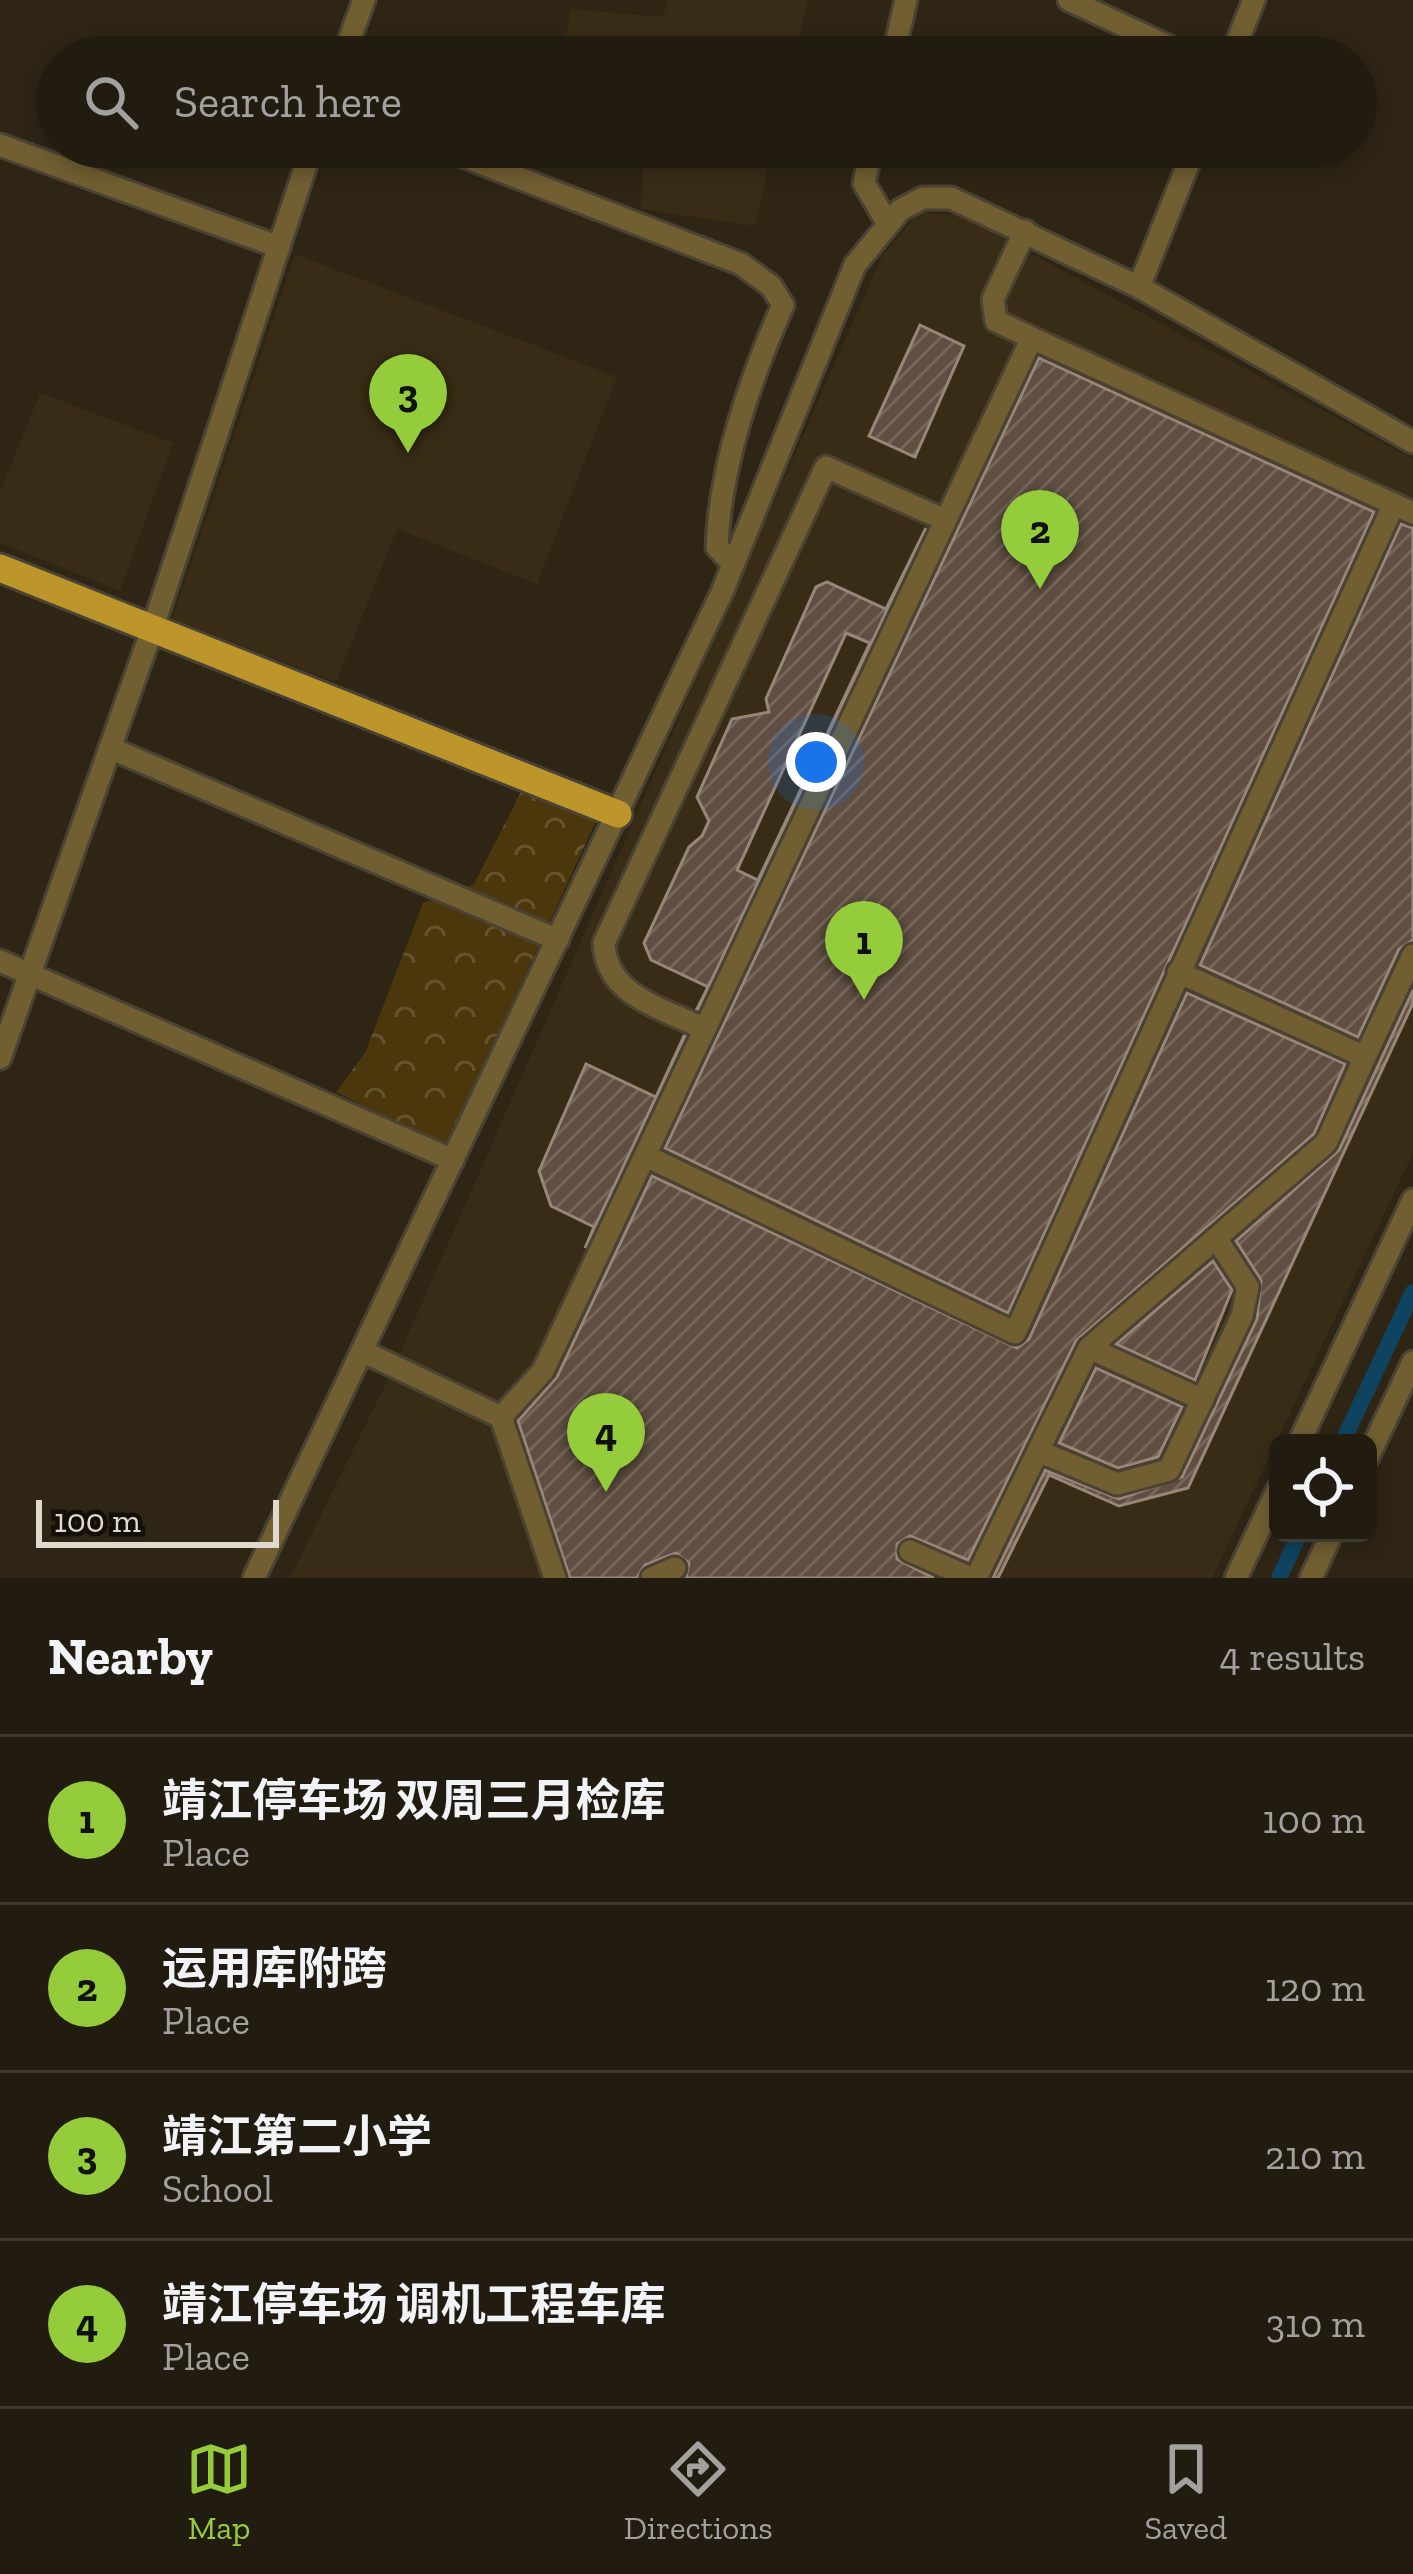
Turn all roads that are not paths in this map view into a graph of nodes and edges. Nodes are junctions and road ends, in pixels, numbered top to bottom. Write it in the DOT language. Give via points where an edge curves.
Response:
graph roads {
  1 [pos="364,0"];
  2 [pos="906,0"];
  3 [pos="1069,0"];
  4 [pos="1254,0"];
  5 [pos="351,36"];
  6 [pos="898,36"];
  7 [pos="1146,36"];
  8 [pos="1239,36"];
  9 [pos="0,145"];
  10 [pos="36,158"];
  11 [pos="63,168"];
  12 [pos="305,168"];
  13 [pos="493,168"];
  14 [pos="867,168"];
  15 [pos="1187,168"];
  16 [pos="888,224"];
  17 [pos="1024,231"];
  18 [pos="279,247"];
  19 [pos="1139,287"];
  20 [pos="1032,338"];
  21 [pos="1413,442"];
  22 [pos="1404,508"];
  23 [pos="945,520"];
  24 [pos="733,564"];
  25 [pos="0,568"];
  26 [pos="153,627"];
  27 [pos="110,748"];
  28 [pos="618,814"];
  29 [pos="561,933"];
  30 [pos="604,943"];
  31 [pos="1413,955"];
  32 [pos="0,962"];
  33 [pos="1178,972"];
  34 [pos="30,974"];
  35 [pos="704,1029"];
  36 [pos="0,1058"];
  37 [pos="1365,1058"];
  38 [pos="646,1156"];
  39 [pos="453,1160"];
  40 [pos="1413,1200"];
  41 [pos="1216,1238"];
  42 [pos="1089,1348"];
  43 [pos="362,1351"];
  44 [pos="1413,1362"];
  45 [pos="1202,1400"];
  46 [pos="501,1417"];
  47 [pos="1304,1434"];
  48 [pos="1377,1438"];
  49 [pos="1038,1451"];
  50 [pos="1269,1508"];
  51 [pos="1328,1542"];
  52 [pos="910,1551"];
  53 [pos="676,1568"];
  54 [pos="254,1578"];
  55 [pos="554,1578"];
  56 [pos="652,1578"];
  57 [pos="973,1578"];
  58 [pos="1236,1578"];
  59 [pos="1311,1578"];
  1 -- 5 [label="street"];
  2 -- 6 [label="street"];
  3 -- 7 [label="street"];
  4 -- 8 [label="street"];
  9 -- 10 [label="street"];
  11 -- 18 [label="street"];
  12 -- 18 [label="street"];
  13 -- 24 [label="street" via="740,264 783,305 754,376 718,514 717,547"];
  14 -- 16 [label="street" via="864,183"];
  15 -- 19 [label="street"];
  16 -- 17 [label="street" via="923,197 952,198"];
  16 -- 24 [label="street" via="855,265"];
  17 -- 19 [label="street"];
  17 -- 20 [label="street" via="993,299 996,321"];
  18 -- 26 [label="street"];
  19 -- 21 [label="street"];
  20 -- 22 [label="street"];
  20 -- 23 [label="street"];
  22 -- 33 [label="street"];
  23 -- 30 [label="street" via="826,467"];
  23 -- 35 [label="street"];
  24 -- 28 [label="street"];
  25 -- 26 [label="main road"];
  26 -- 27 [label="street"];
  26 -- 28 [label="main road"];
  27 -- 29 [label="street"];
  27 -- 34 [label="street"];
  28 -- 29 [label="street"];
  29 -- 30 [label="street"];
  29 -- 39 [label="street"];
  30 -- 35 [label="street" via="614,983"];
  31 -- 37 [label="street"];
  32 -- 34 [label="street"];
  33 -- 37 [label="street"];
  33 -- 38 [label="street" via="1016,1333"];
  34 -- 36 [label="street"];
  34 -- 39 [label="street"];
  35 -- 38 [label="street"];
  37 -- 41 [label="street" via="1326,1143"];
  38 -- 46 [label="street" via="543,1371"];
  39 -- 43 [label="street"];
  40 -- 47 [label="street"];
  41 -- 42 [label="street"];
  41 -- 45 [label="street" via="1248,1287 1243,1316"];
  42 -- 45 [label="street"];
  42 -- 49 [label="street"];
  43 -- 46 [label="street"];
  43 -- 54 [label="street"];
  44 -- 48 [label="street"];
  45 -- 49 [label="street" via="1169,1470 1117,1484"];
  46 -- 55 [label="street"];
  49 -- 57 [label="street"];
  50 -- 58 [label="street"];
  51 -- 59 [label="street"];
  52 -- 57 [label="street"];
  53 -- 56 [label="street"];
}
